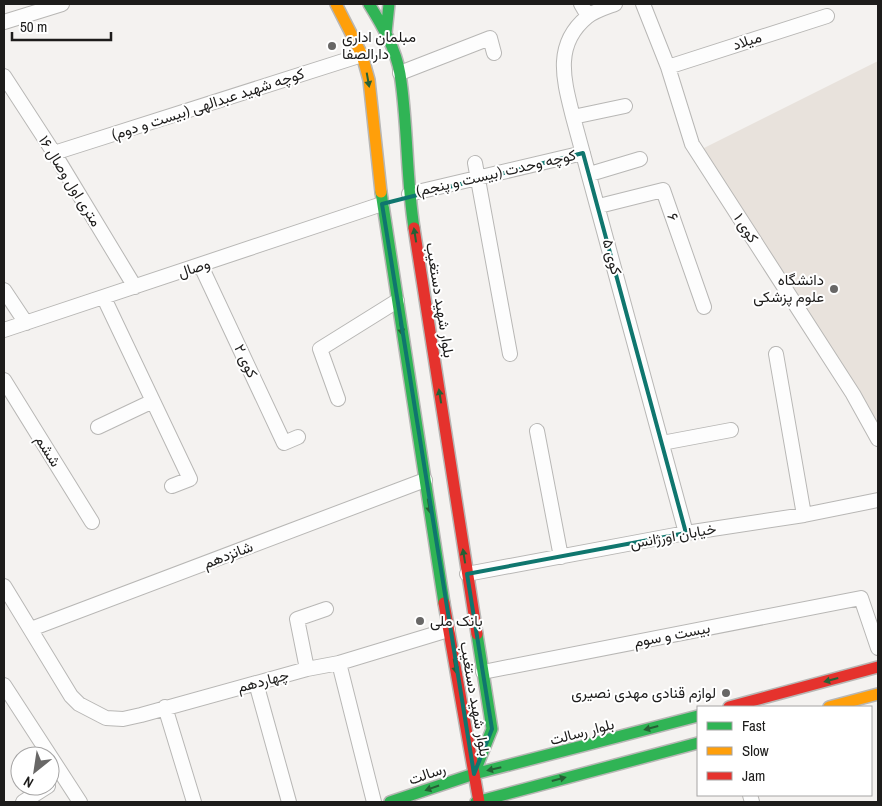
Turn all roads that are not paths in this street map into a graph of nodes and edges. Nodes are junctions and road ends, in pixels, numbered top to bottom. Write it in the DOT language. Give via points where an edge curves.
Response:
graph roads {
  1 [pos="62,4"];
  2 [pos="336,4"];
  3 [pos="369,4"];
  4 [pos="389,4"];
  5 [pos="615,4"];
  6 [pos="643,4"];
  7 [pos="584,10"];
  8 [pos="827,16"];
  9 [pos="4,22"];
  10 [pos="386,33"];
  11 [pos="494,53"];
  12 [pos="362,55"];
  13 [pos="668,67"];
  14 [pos="400,73"];
  15 [pos="6,82"];
  16 [pos="625,106"];
  17 [pos="573,118"];
  18 [pos="54,153"];
  19 [pos="583,153"];
  20 [pos="640,159"];
  21 [pos="475,163"];
  22 [pos="590,174"];
  23 [pos="478,178"];
  24 [pos="396,199"];
  25 [pos="598,206"];
  26 [pos="201,266"];
  27 [pos="136,288"];
  28 [pos="4,290"];
  29 [pos="104,298"];
  30 [pos="397,300"];
  31 [pos="704,307"];
  32 [pos="26,323"];
  33 [pos="4,330"];
  34 [pos="510,354"];
  35 [pos="776,354"];
  36 [pos="4,380"];
  37 [pos="338,399"];
  38 [pos="153,401"];
  39 [pos="98,426"];
  40 [pos="731,430"];
  41 [pos="537,431"];
  42 [pos="298,437"];
  43 [pos="878,439"];
  44 [pos="662,443"];
  45 [pos="425,480"];
  46 [pos="172,486"];
  47 [pos="878,500"];
  48 [pos="804,514"];
  49 [pos="92,522"];
  50 [pos="686,533"];
  51 [pos="561,557"];
  52 [pos="467,574"];
  53 [pos="6,593"];
  54 [pos="326,609"];
  55 [pos="31,630"];
  56 [pos="448,630"];
  57 [pos="878,648"];
  58 [pos="339,663"];
  59 [pos="878,667"];
  60 [pos="308,669"];
  61 [pos="483,672"];
  62 [pos="256,683"];
  63 [pos="4,685"];
  64 [pos="878,694"];
  65 [pos="734,706"];
  66 [pos="833,706"];
  67 [pos="165,707"];
  68 [pos="697,716"];
  69 [pos="697,743"];
  70 [pos="474,774"];
  71 [pos="63,776"];
  72 [pos="60,778"];
  73 [pos="80,802"];
  74 [pos="194,802"];
  75 [pos="290,802"];
  76 [pos="374,802"];
  77 [pos="390,802"];
  78 [pos="478,802"];
  1 -- 9 [label="street"];
  2 -- 12 [label="main road, بلوار شهید دستغیب"];
  3 -- 10 [label="main road, بلوار شهید دستغیب"];
  4 -- 10 [label="main road"];
  5 -- 7 [label="street, کوی ۵"];
  6 -- 13 [label="street, کوی ۱"];
  7 -- 17 [label="street, کوی ۵" via="562,63"];
  8 -- 13 [label="street, میلاد"];
  10 -- 14 [label="main road, بلوار شهید دستغیب"];
  11 -- 14 [label="street" via="490,38"];
  12 -- 18 [label="street, کوچه شهید عبدالهی (بیست و دوم)"];
  12 -- 24 [label="main road, بلوار شهید دستغیب, one-way"];
  13 -- 43 [label="street, کوی ۱" via="692,144 848,386"];
  14 -- 24 [label="main road, بلوار شهید دستغیب"];
  15 -- 18 [label="street, ۱۶ متری اول وصال"];
  16 -- 17 [label="street"];
  17 -- 19 [label="street, کوی ۵"];
  18 -- 27 [label="street, ۱۶ متری اول وصال"];
  19 -- 22 [label="street, کوی ۵"];
  19 -- 23 [label="street, کوچه وحدت (بیست و پنجم)"];
  20 -- 22 [label="street"];
  21 -- 23 [label="street"];
  22 -- 25 [label="street, کوی ۵"];
  23 -- 24 [label="street, کوچه وحدت (بیست و پنجم)"];
  23 -- 34 [label="street"];
  24 -- 26 [label="street, وصال"];
  24 -- 30 [label="main road, بلوار شهید دستغیب"];
  52 -- 24 [label="main road, بلوار شهید دستغیب, one-way"];
  25 -- 31 [label="street, ۶" via="663,190"];
  25 -- 44 [label="street, کوی ۵"];
  26 -- 27 [label="street, وصال"];
  26 -- 42 [label="street, کوی ۲" via="284,443"];
  27 -- 29 [label="street, وصال"];
  28 -- 32 [label="street"];
  29 -- 32 [label="street, وصال"];
  29 -- 38 [label="street"];
  30 -- 37 [label="street" via="320,349"];
  30 -- 45 [label="main road, بلوار شهید دستغیب, one-way"];
  32 -- 33 [label="street, وصال"];
  35 -- 48 [label="street"];
  36 -- 49 [label="street, ششم"];
  38 -- 39 [label="street"];
  38 -- 46 [label="street" via="190,479"];
  40 -- 44 [label="street"];
  41 -- 51 [label="street"];
  44 -- 50 [label="street, کوی ۵"];
  45 -- 55 [label="street, شانزدهم"];
  45 -- 56 [label="main road, بلوار شهید دستغیب, one-way"];
  47 -- 48 [label="street, خیابان اورژانس"];
  48 -- 50 [label="street, خیابان اورژانس"];
  50 -- 51 [label="street, خیابان اورژانس"];
  51 -- 52 [label="street, خیابان اورژانس"];
  52 -- 61 [label="main road, بلوار شهید دستغیب"];
  53 -- 55 [label="street"];
  54 -- 60 [label="street" via="297,618"];
  55 -- 67 [label="street, چهاردهم" via="79,704 106,718 123,719"];
  56 -- 58 [label="street, چهاردهم"];
  56 -- 70 [label="main road, بلوار شهید دستغیب, one-way"];
  57 -- 61 [label="street, بیست و سوم" via="860,598"];
  58 -- 60 [label="street, چهاردهم"];
  58 -- 76 [label="street"];
  59 -- 65 [label="main road, one-way"];
  60 -- 62 [label="street, چهاردهم"];
  61 -- 70 [label="main road, بلوار شهید دستغیب" via="492,729"];
  62 -- 67 [label="street, چهاردهم"];
  62 -- 75 [label="street"];
  63 -- 71 [label="street"];
  64 -- 66 [label="main road"];
  67 -- 74 [label="street"];
  68 -- 70 [label="main road, بلوار رسالت, one-way"];
  78 -- 69 [label="main road, one-way"];
  70 -- 77 [label="main road, رسالت, one-way"];
  70 -- 78 [label="main road"];
  71 -- 72 [label="street"];
  71 -- 73 [label="street"];
}
